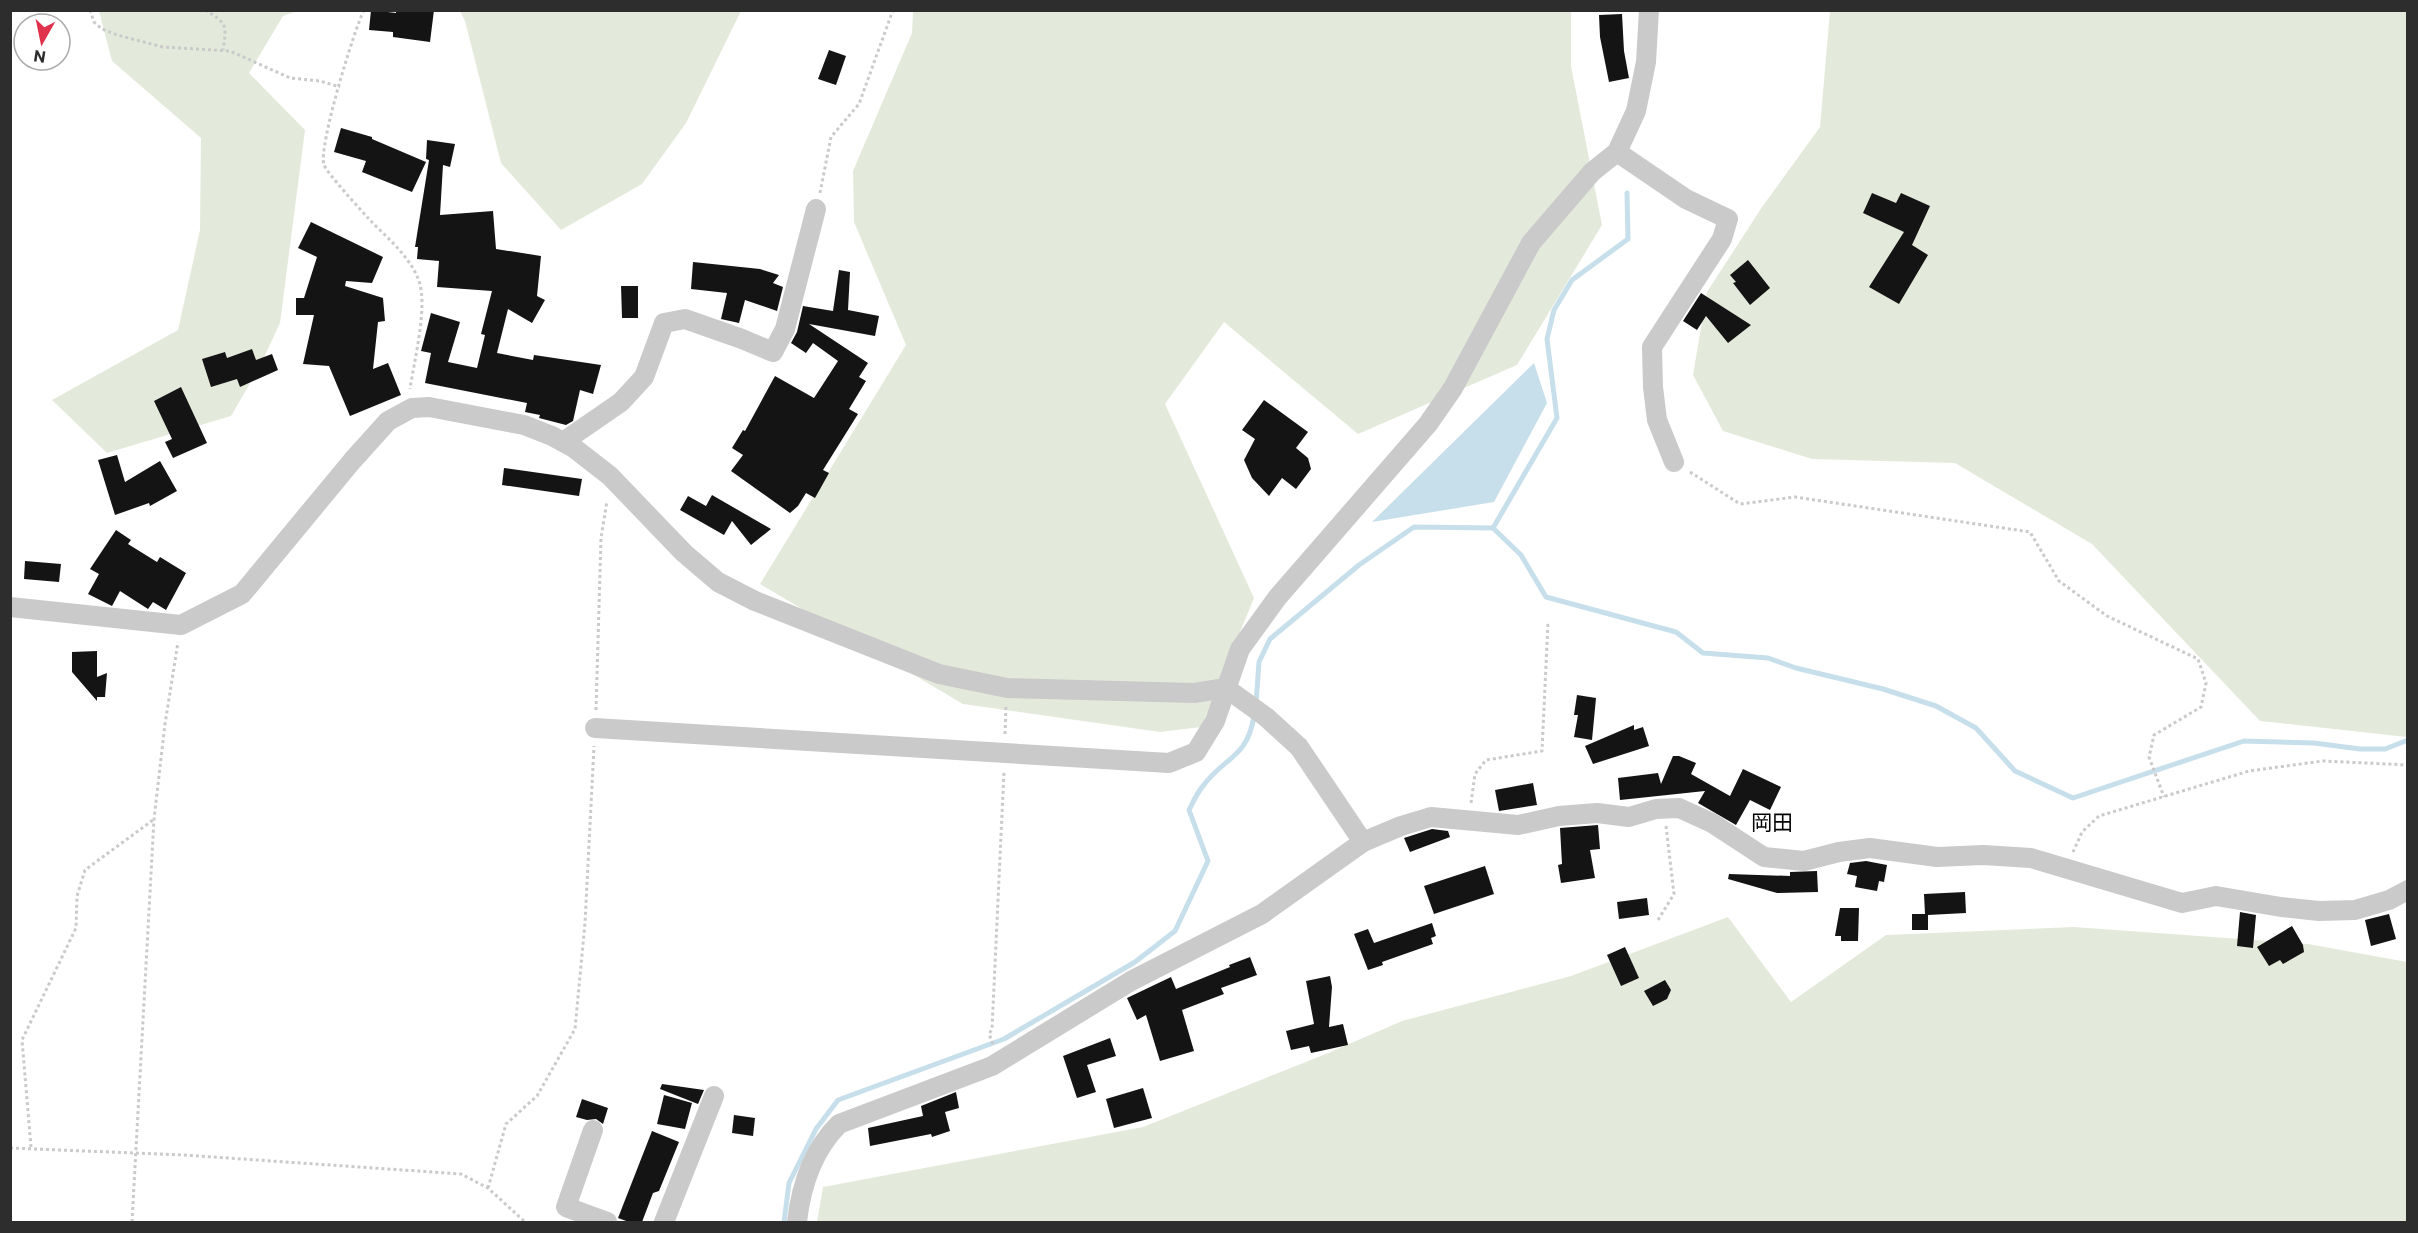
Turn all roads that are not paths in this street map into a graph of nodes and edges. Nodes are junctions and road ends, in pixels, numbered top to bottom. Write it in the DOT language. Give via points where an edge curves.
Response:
graph roads {
  1 [pos="1649,10"];
  2 [pos="1617,152"];
  3 [pos="816,209"];
  4 [pos="563,442"];
  5 [pos="1674,462"];
  6 [pos="10,608"];
  7 [pos="1226,688"];
  8 [pos="595,728"];
  9 [pos="1363,842"];
  10 [pos="2408,890"];
  11 [pos="714,1096"];
  12 [pos="593,1130"];
  13 [pos="607,1222"];
  14 [pos="664,1222"];
  15 [pos="797,1222"];
  1 -- 2 [label="street" via="1646,62 1636,111"];
  2 -- 5 [label="street" via="1686,199 1728,219 1722,239 1652,347 1657,420"];
  2 -- 7 [label="street" via="1592,171 1531,243 1453,388 1428,424 1277,598 1240,649"];
  3 -- 4 [label="street" via="785,329 773,352 685,319 664,323 644,377 621,402"];
  4 -- 6 [label="street" via="513,423 429,407 406,411 388,421 352,461 242,594 181,625"];
  4 -- 7 [label="street" via="618,484 718,582 939,674 1007,688 1194,693"];
  7 -- 8 [label="street" via="1215,720 1196,752 1169,763"];
  7 -- 9 [label="street" via="1299,747"];
  9 -- 10 [label="street" via="1431,817 1518,825 1559,816 1597,813 1629,817 1680,808 1712,823 1764,857 1804,861 1870,848 1937,857 2031,858 2182,903 2216,896 2300,909 2355,910"];
  9 -- 15 [label="street" via="1263,914 1131,981 992,1066 839,1124 827,1136 808,1172"];
  11 -- 14 [label="street"];
  12 -- 13 [label="street" via="566,1207"];
}
